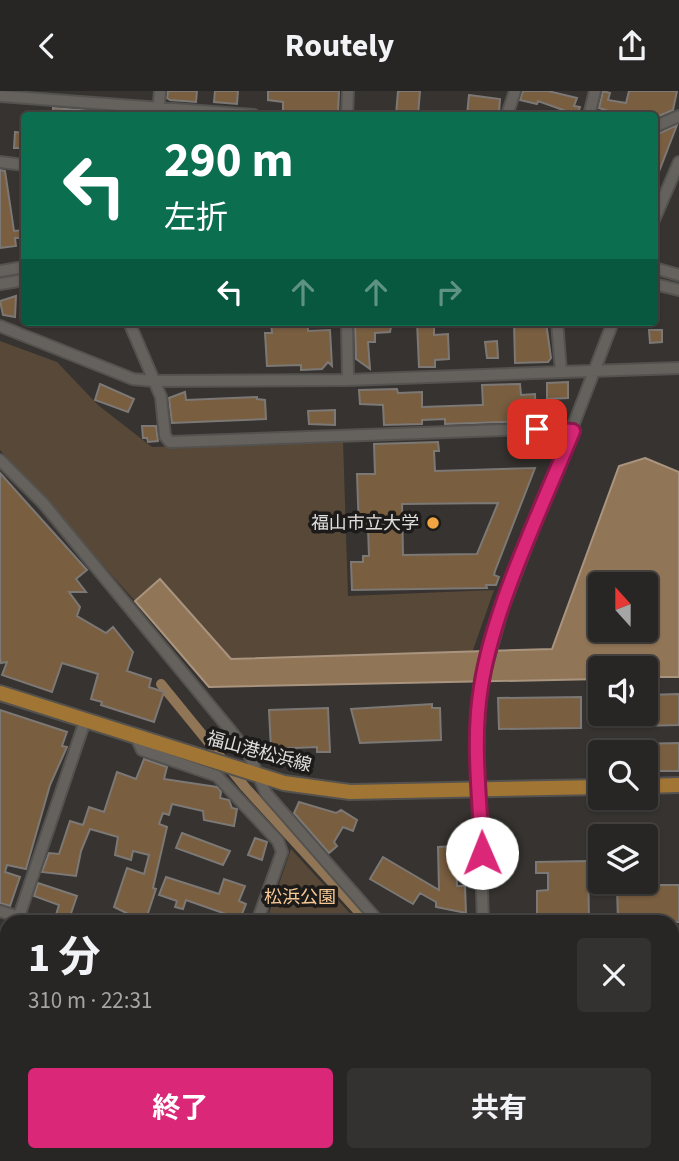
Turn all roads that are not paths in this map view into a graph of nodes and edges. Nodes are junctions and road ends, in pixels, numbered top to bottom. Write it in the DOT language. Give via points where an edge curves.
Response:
graph roads {
  1 [pos="160,91"];
  2 [pos="348,91"];
  3 [pos="515,91"];
  4 [pos="595,91"];
  5 [pos="0,95"];
  6 [pos="158,112"];
  7 [pos="347,112"];
  8 [pos="508,112"];
  9 [pos="590,112"];
  10 [pos="679,116"];
  11 [pos="658,125"];
  12 [pos="679,162"];
  13 [pos="0,163"];
  14 [pos="21,165"];
  15 [pos="676,178"];
  16 [pos="658,212"];
  17 [pos="21,268"];
  18 [pos="658,269"];
  19 [pos="0,271"];
  20 [pos="679,275"];
  21 [pos="21,281"];
  22 [pos="658,284"];
  23 [pos="0,285"];
  24 [pos="679,290"];
  25 [pos="0,326"];
  26 [pos="131,326"];
  27 [pos="347,326"];
  28 [pos="557,326"];
  29 [pos="612,326"];
  30 [pos="679,368"];
  31 [pos="561,372"];
  32 [pos="596,372"];
  33 [pos="348,380"];
  34 [pos="154,381"];
  35 [pos="573,431"];
  36 [pos="0,460"];
  37 [pos="0,693"];
  38 [pos="85,721"];
  39 [pos="136,737"];
  40 [pos="258,773"];
  41 [pos="679,785"];
  42 [pos="658,786"];
  43 [pos="588,787"];
  44 [pos="480,789"];
  45 [pos="20,915"];
  46 [pos="260,915"];
  47 [pos="373,915"];
  48 [pos="483,915"];
  1 -- 6 [label="street"];
  2 -- 7 [label="street"];
  3 -- 8 [label="street"];
  4 -- 9 [label="street"];
  5 -- 6 [label="street"];
  10 -- 11 [label="street"];
  12 -- 15 [label="street"];
  13 -- 14 [label="street"];
  15 -- 16 [label="street"];
  17 -- 19 [label="street"];
  18 -- 20 [label="street"];
  21 -- 23 [label="street"];
  22 -- 24 [label="street"];
  25 -- 34 [label="street" via="133,379"];
  26 -- 34 [label="street"];
  27 -- 33 [label="street"];
  28 -- 31 [label="street"];
  29 -- 32 [label="street"];
  30 -- 32 [label="street"];
  31 -- 32 [label="street"];
  31 -- 33 [label="street"];
  32 -- 35 [label="street"];
  33 -- 34 [label="street"];
  34 -- 35 [label="street" via="170,442"];
  35 -- 44 [label="street" via="491,646 480,689"];
  36 -- 40 [label="street" via="43,503 222,721"];
  37 -- 38 [label="main road, 福山港松浜線"];
  38 -- 39 [label="main road, 福山港松浜線"];
  38 -- 45 [label="street"];
  39 -- 40 [label="main road, 福山港松浜線"];
  39 -- 46 [label="street" via="142,750 216,776 278,841 282,852"];
  40 -- 44 [label="main road, 福山港松浜線" via="284,783 350,792"];
  40 -- 47 [label="street" via="265,793"];
  41 -- 42 [label="main road"];
  43 -- 44 [label="main road, 福山港松浜線"];
  44 -- 48 [label="street"];
}
